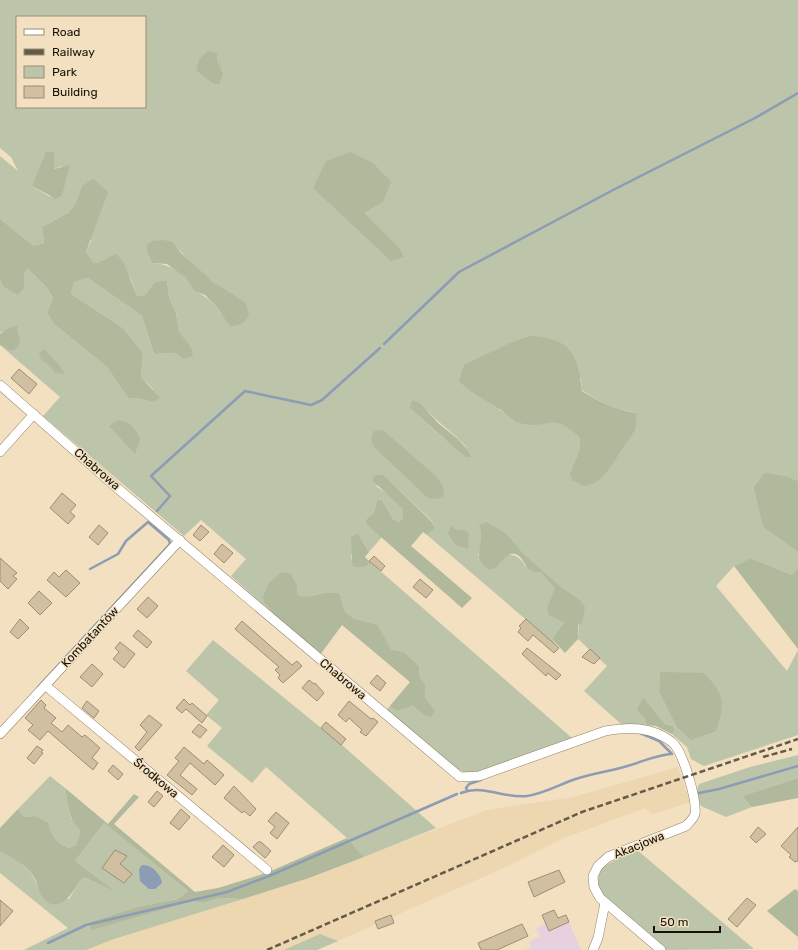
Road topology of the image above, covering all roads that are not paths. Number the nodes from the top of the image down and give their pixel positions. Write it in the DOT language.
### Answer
graph roads {
  1 [pos="0,385"];
  2 [pos="34,414"];
  3 [pos="0,452"];
  4 [pos="180,540"];
  5 [pos="46,686"];
  6 [pos="0,734"];
  7 [pos="695,814"];
  8 [pos="267,870"];
  9 [pos="605,903"];
  10 [pos="593,950"];
  11 [pos="661,950"];
  1 -- 2 [label="street, Chabrowa"];
  2 -- 3 [label="street"];
  2 -- 4 [label="street, Chabrowa"];
  4 -- 5 [label="street, Kombatantów"];
  4 -- 7 [label="street, Chabrowa"];
  5 -- 6 [label="street, Kombatantów"];
  5 -- 8 [label="street, Środkowa"];
  7 -- 9 [label="street, Akacjowa"];
  9 -- 10 [label="street"];
  9 -- 11 [label="street, Akacjowa"];
}
